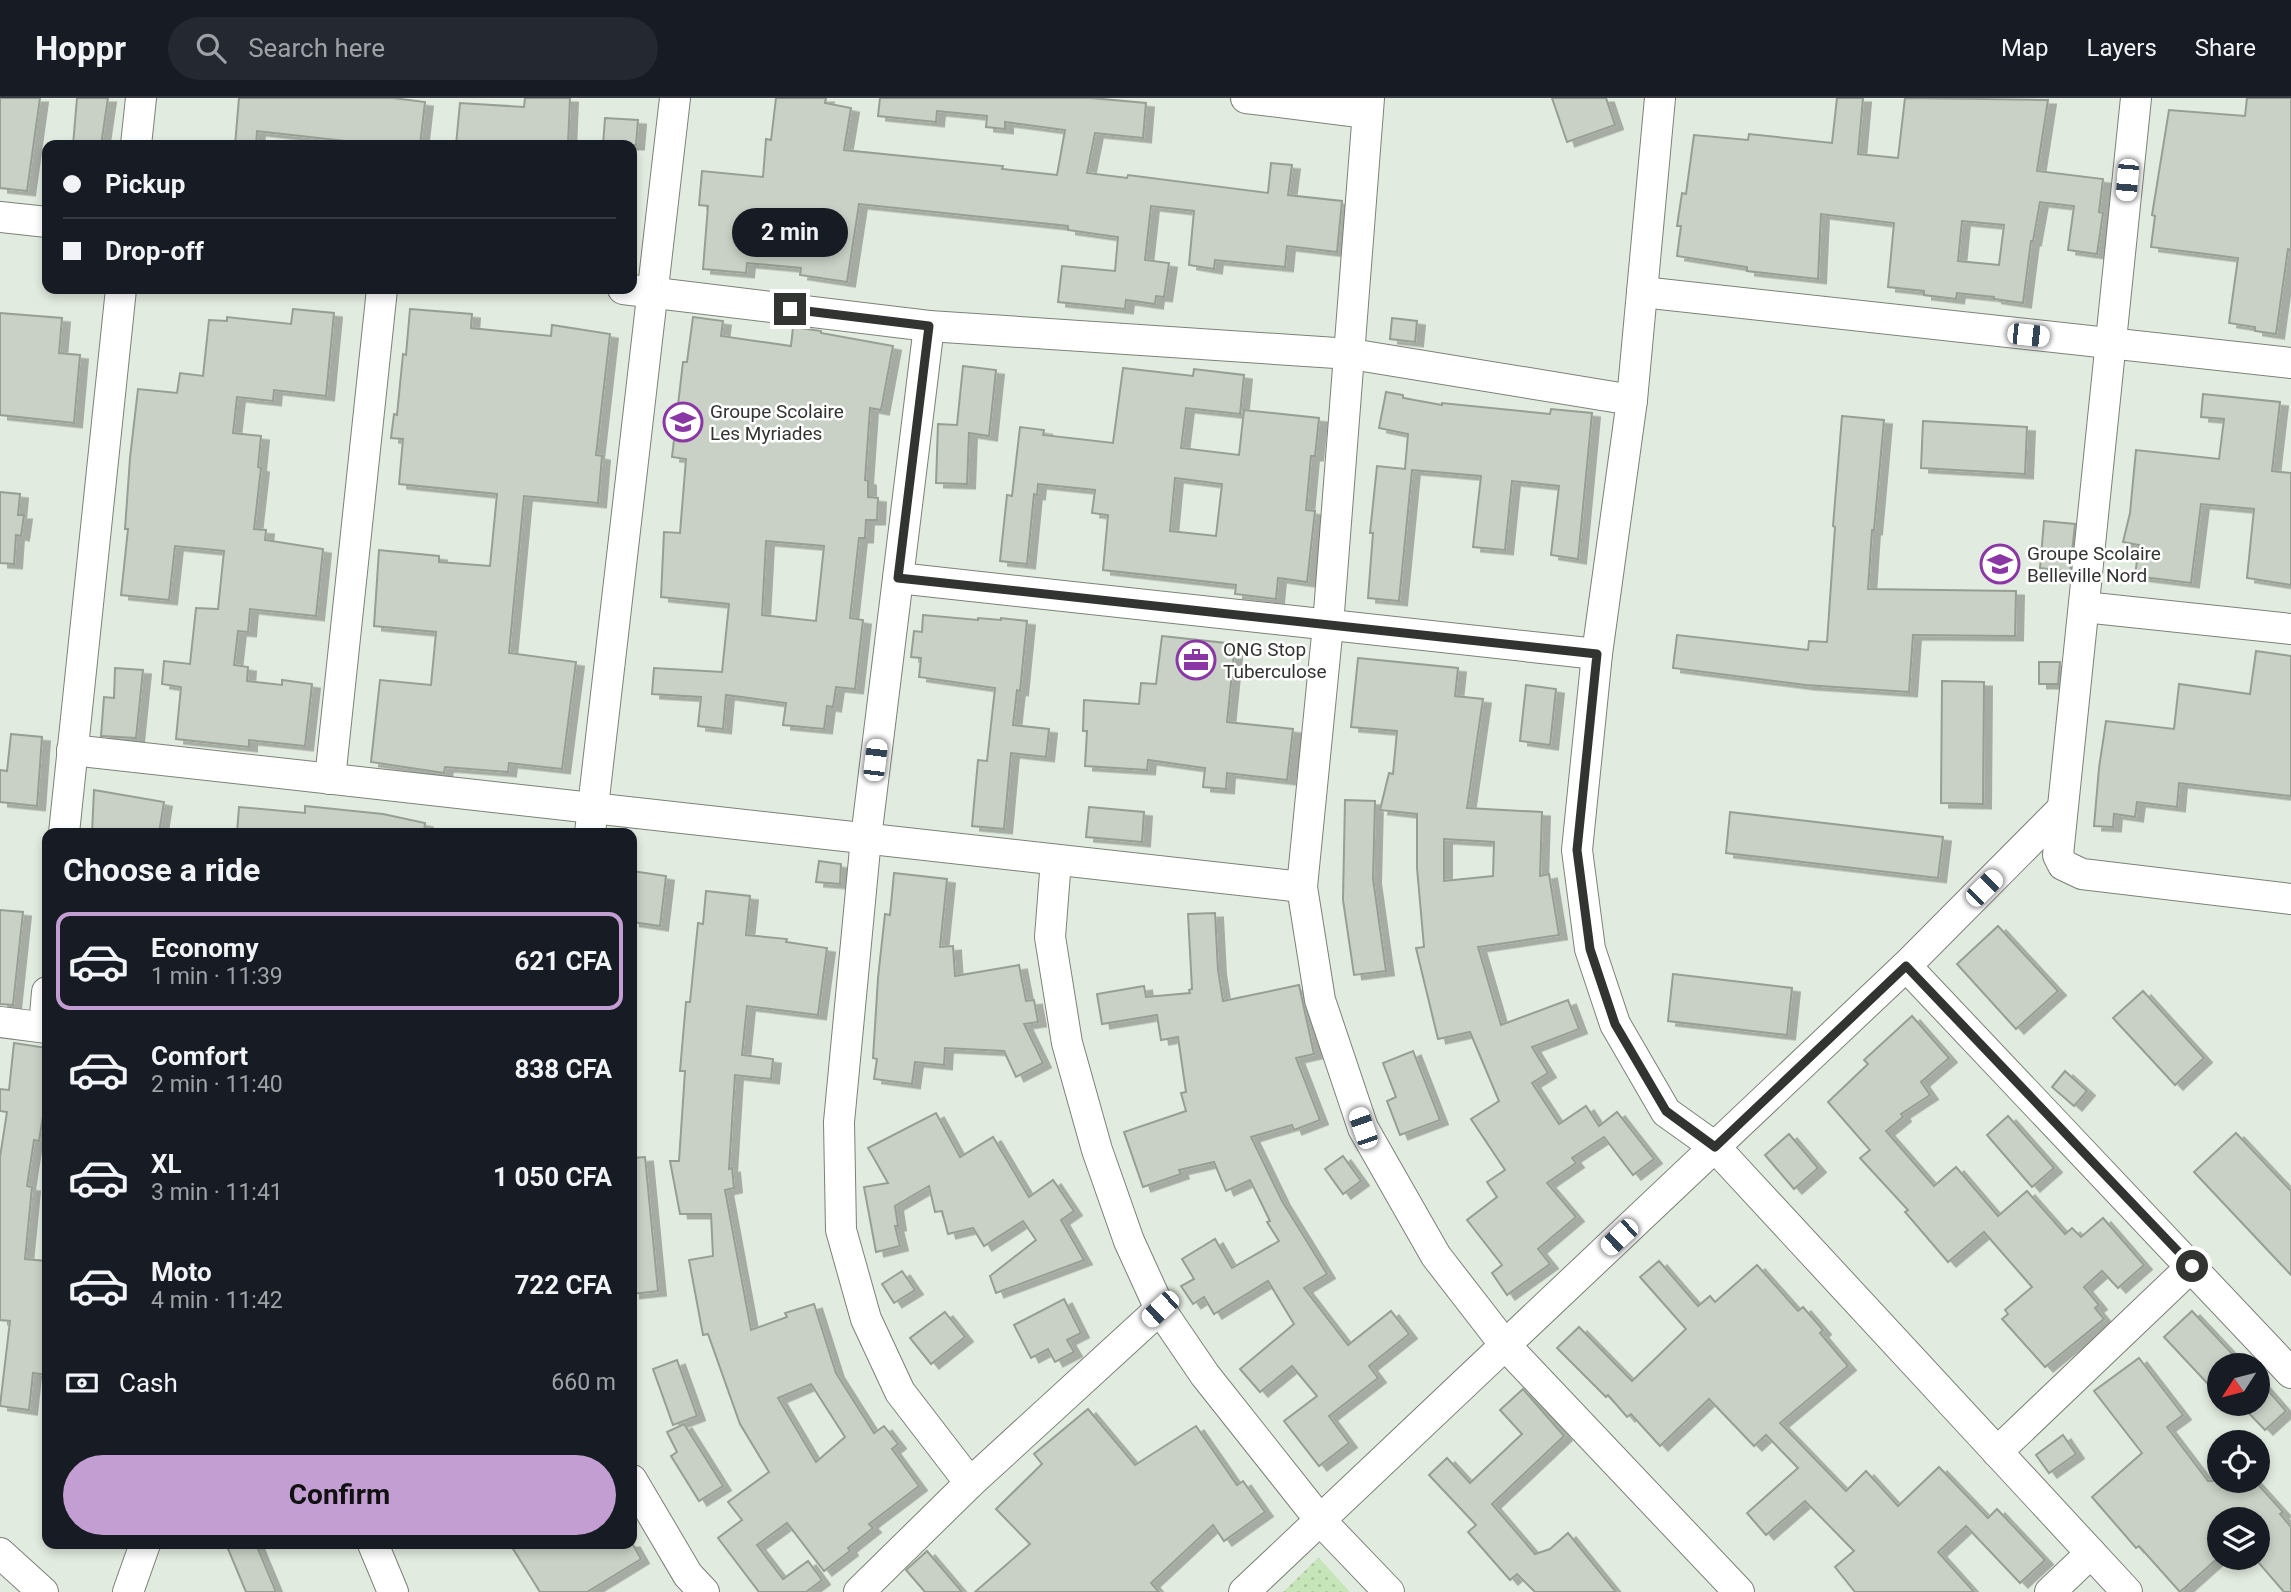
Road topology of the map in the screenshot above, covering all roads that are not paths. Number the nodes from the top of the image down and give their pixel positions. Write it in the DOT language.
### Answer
graph roads {
  1 [pos="141,98"];
  2 [pos="675,98"];
  3 [pos="1246,98"];
  4 [pos="1660,98"];
  5 [pos="2136,98"];
  6 [pos="1368,105"];
  7 [pos="137,140"];
  8 [pos="0,217"];
  9 [pos="42,221"];
  10 [pos="637,290"];
  11 [pos="1642,292"];
  12 [pos="120,294"];
  13 [pos="381,294"];
  14 [pos="637,294"];
  15 [pos="929,326"];
  16 [pos="2111,344"];
  17 [pos="1351,354"];
  18 [pos="2291,363"];
  19 [pos="1632,400"];
  20 [pos="898,578"];
  21 [pos="2084,607"];
  22 [pos="1328,625"];
  23 [pos="2291,629"];
  24 [pos="1597,654"];
  25 [pos="72,750"];
  26 [pos="330,779"];
  27 [pos="2061,810"];
  28 [pos="592,821"];
  29 [pos="64,828"];
  30 [pos="866,838"];
  31 [pos="1056,860"];
  32 [pos="1302,887"];
  33 [pos="2291,899"];
  34 [pos="1906,966"];
  35 [pos="0,1022"];
  36 [pos="42,1027"];
  37 [pos="1715,1147"];
  38 [pos="2192,1266"];
  39 [pos="1160,1309"];
  40 [pos="1505,1345"];
  41 [pos="2291,1373"];
  42 [pos="1997,1452"];
  43 [pos="970,1483"];
  44 [pos="637,1488"];
  45 [pos="1320,1520"];
  46 [pos="143,1549"];
  47 [pos="375,1549"];
  48 [pos="0,1553"];
  49 [pos="2091,1553"];
  50 [pos="30,1588"];
  51 [pos="128,1592"];
  52 [pos="393,1592"];
  53 [pos="704,1592"];
  54 [pos="859,1592"];
  55 [pos="1244,1592"];
  56 [pos="1389,1592"];
  57 [pos="1739,1592"];
  58 [pos="2050,1592"];
  59 [pos="2127,1592"];
  1 -- 7 [label="street"];
  2 -- 10 [label="street"];
  3 -- 6 [label="street"];
  4 -- 11 [label="street"];
  5 -- 16 [label="street"];
  6 -- 17 [label="street"];
  8 -- 9 [label="street"];
  10 -- 15 [label="street"];
  11 -- 16 [label="street"];
  11 -- 19 [label="street"];
  12 -- 25 [label="street"];
  13 -- 26 [label="street"];
  14 -- 28 [label="street"];
  15 -- 17 [label="street"];
  15 -- 20 [label="street"];
  16 -- 18 [label="street"];
  16 -- 21 [label="street"];
  17 -- 19 [label="street"];
  17 -- 22 [label="street"];
  19 -- 24 [label="street"];
  20 -- 22 [label="street"];
  20 -- 30 [label="street"];
  21 -- 23 [label="street"];
  21 -- 27 [label="street"];
  22 -- 24 [label="street"];
  22 -- 32 [label="street"];
  24 -- 37 [label="street"];
  25 -- 26 [label="street"];
  25 -- 29 [label="street"];
  26 -- 28 [label="street"];
  27 -- 33 [label="street"];
  27 -- 34 [label="street"];
  28 -- 30 [label="street"];
  30 -- 31 [label="street"];
  30 -- 43 [label="street"];
  31 -- 32 [label="street"];
  31 -- 39 [label="street"];
  32 -- 40 [label="street"];
  34 -- 37 [label="street"];
  34 -- 38 [label="street"];
  35 -- 36 [label="street"];
  37 -- 40 [label="street"];
  37 -- 42 [label="street"];
  38 -- 41 [label="street"];
  38 -- 42 [label="street"];
  39 -- 43 [label="street"];
  39 -- 45 [label="street"];
  40 -- 45 [label="street"];
  40 -- 57 [label="street"];
  42 -- 49 [label="street"];
  43 -- 54 [label="street"];
  44 -- 53 [label="street"];
  45 -- 55 [label="street"];
  45 -- 56 [label="street"];
  46 -- 51 [label="street"];
  47 -- 52 [label="street"];
  48 -- 50 [label="street"];
  49 -- 58 [label="street"];
  49 -- 59 [label="street"];
}
